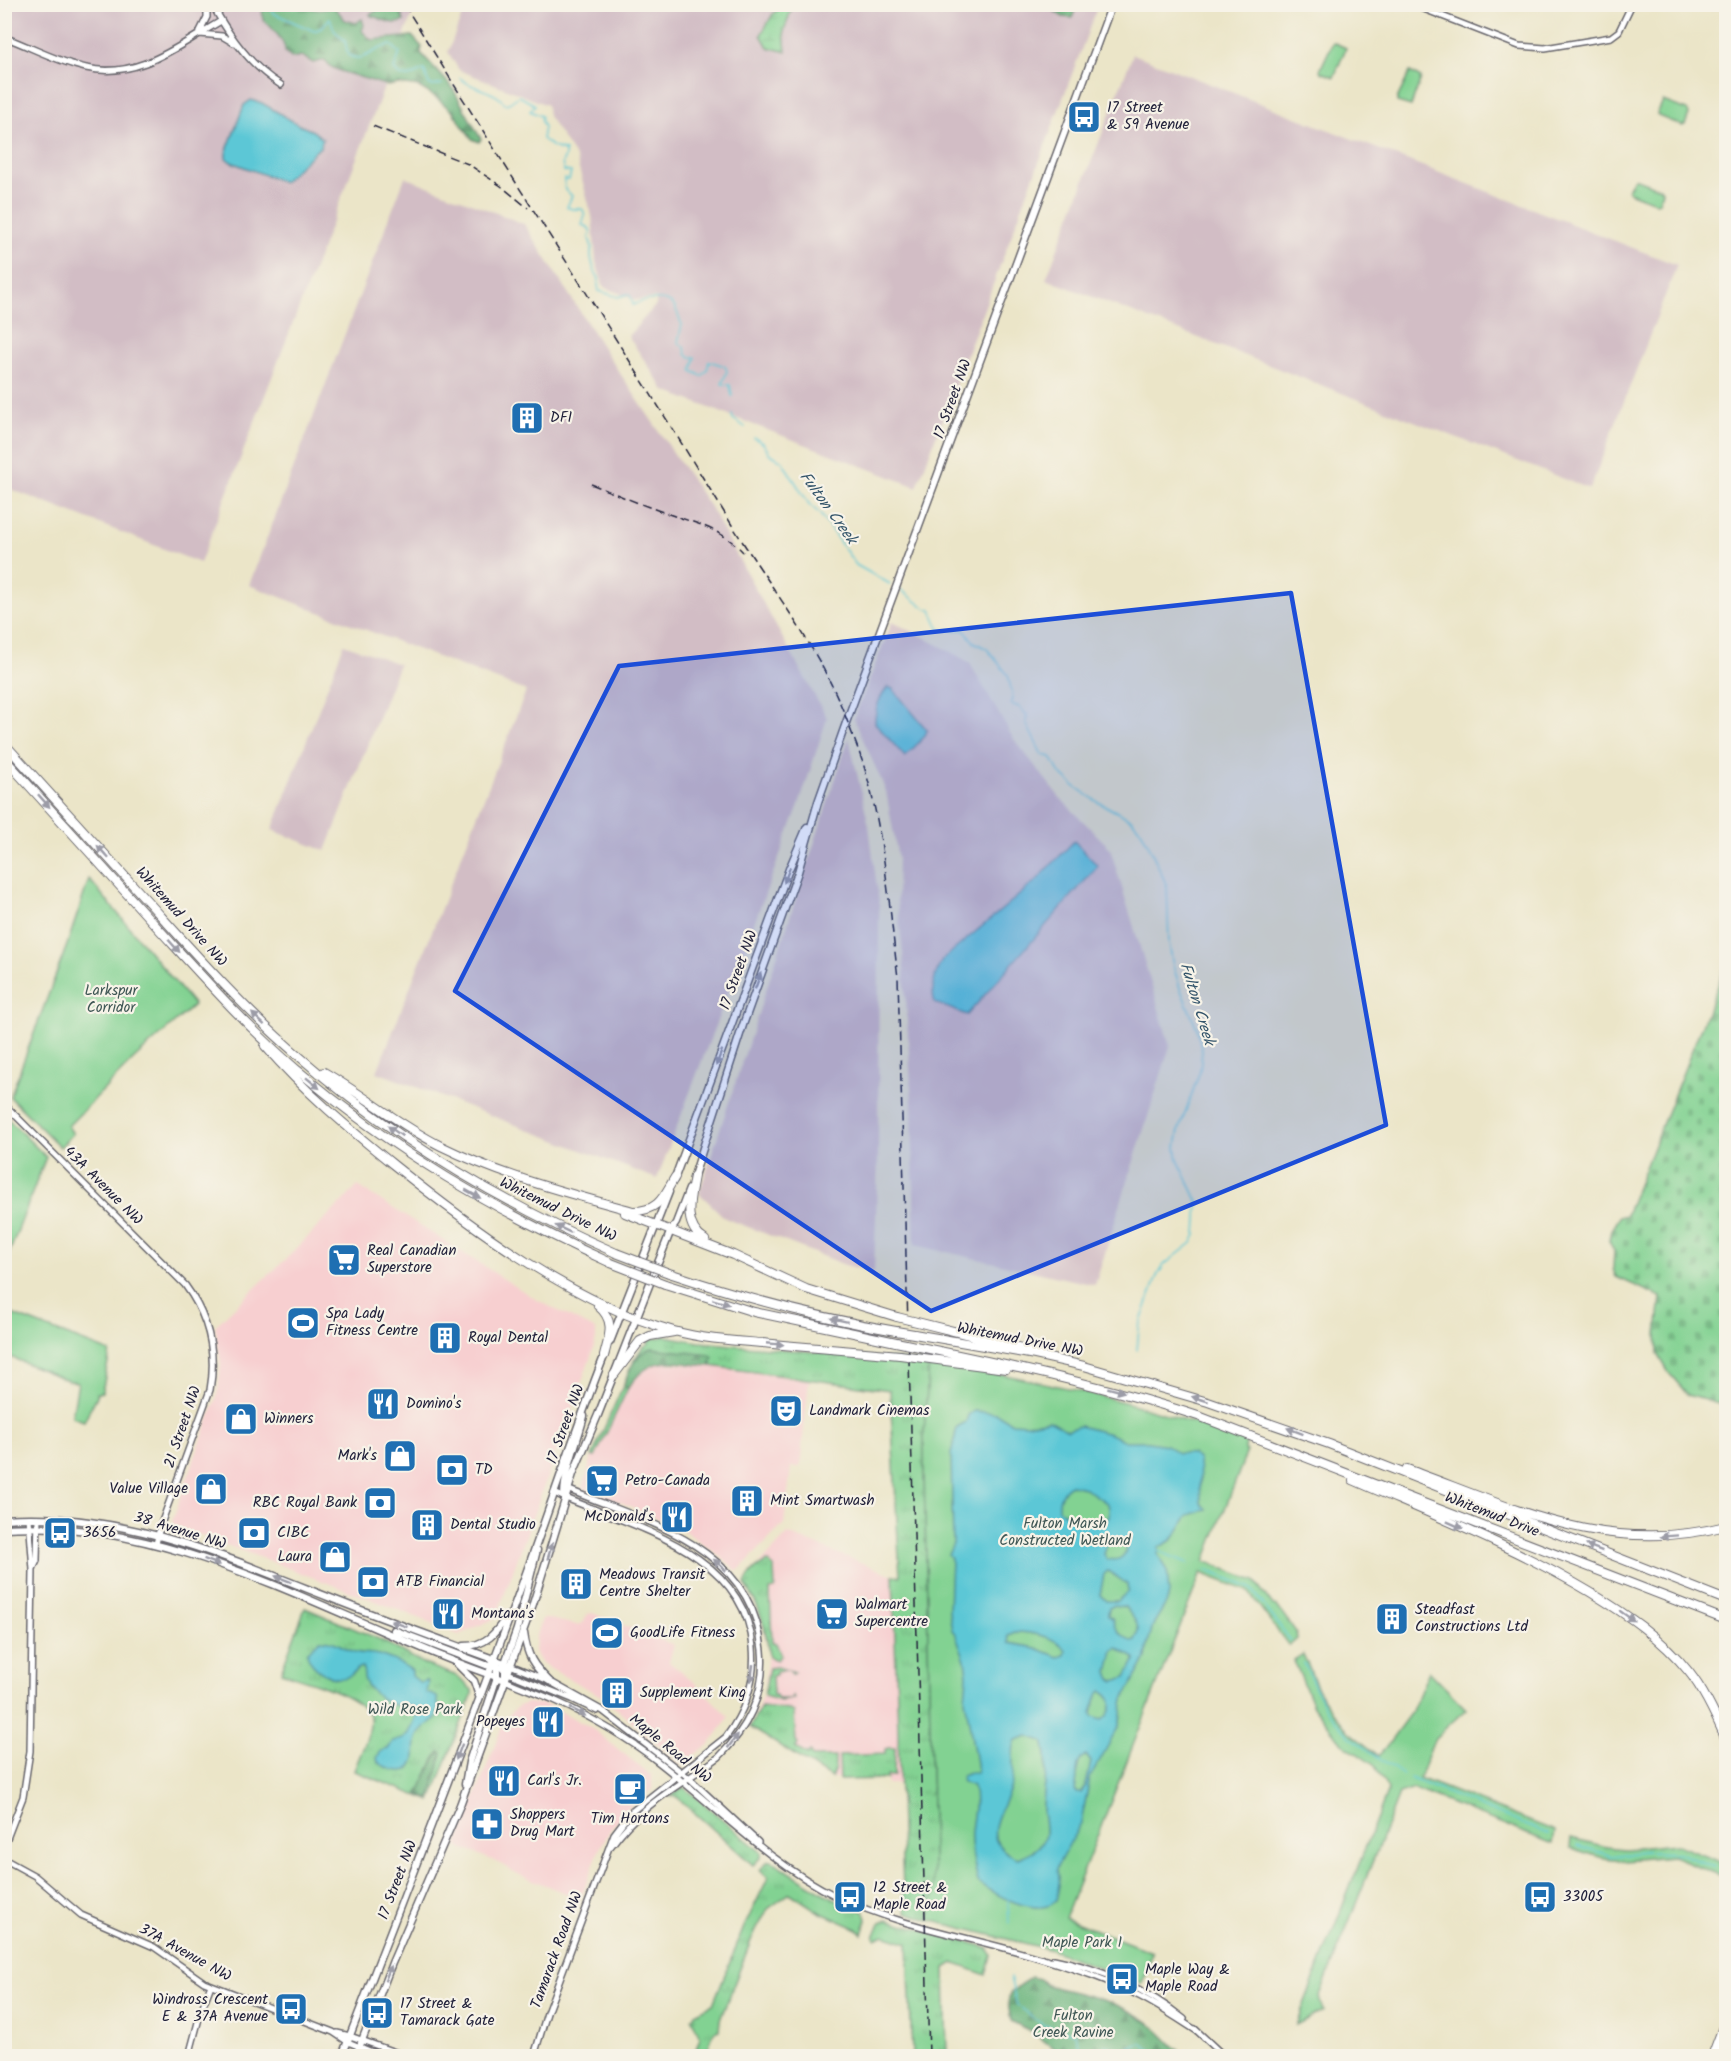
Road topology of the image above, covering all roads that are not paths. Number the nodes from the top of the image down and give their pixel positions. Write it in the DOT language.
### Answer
graph roads {
  1 [pos="207,4"];
  2 [pos="212,4"];
  3 [pos="1112,4"];
  4 [pos="1411,4"];
  5 [pos="1632,4"];
  6 [pos="221,21"];
  7 [pos="198,34"];
  8 [pos="4,37"];
  9 [pos="239,46"];
  10 [pos="281,85"];
  11 [pos="4,743"];
  12 [pos="4,758"];
  13 [pos="818,802"];
  14 [pos="239,1015"];
  15 [pos="302,1059"];
  16 [pos="4,1104"];
  17 [pos="694,1176"];
  18 [pos="675,1177"];
  19 [pos="555,1190"];
  20 [pos="657,1224"];
  21 [pos="670,1230"];
  22 [pos="733,1255"];
  23 [pos="184,1285"];
  24 [pos="588,1298"];
  25 [pos="621,1314"];
  26 [pos="636,1318"];
  27 [pos="676,1331"];
  28 [pos="604,1356"];
  29 [pos="1084,1366"];
  30 [pos="614,1375"];
  31 [pos="1078,1380"];
  32 [pos="1256,1418"];
  33 [pos="1248,1434"];
  34 [pos="1267,1442"];
  35 [pos="1329,1444"];
  36 [pos="563,1487"];
  37 [pos="554,1493"];
  38 [pos="566,1498"];
  39 [pos="29,1518"];
  40 [pos="38,1518"];
  41 [pos="4,1519"];
  42 [pos="543,1523"];
  43 [pos="1726,1526"];
  44 [pos="29,1527"];
  45 [pos="38,1527"];
  46 [pos="4,1528"];
  47 [pos="158,1534"];
  48 [pos="156,1544"];
  49 [pos="33,1570"];
  50 [pos="1726,1600"];
  51 [pos="513,1606"];
  52 [pos="1726,1620"];
  53 [pos="368,1623"];
  54 [pos="523,1631"];
  55 [pos="454,1644"];
  56 [pos="454,1660"];
  57 [pos="492,1663"];
  58 [pos="503,1671"];
  59 [pos="488,1674"];
  60 [pos="549,1681"];
  61 [pos="480,1697"];
  62 [pos="618,1722"];
  63 [pos="1726,1740"];
  64 [pos="680,1776"];
  65 [pos="686,1780"];
  66 [pos="4,1846"];
  67 [pos="606,1853"];
  68 [pos="4,1859"];
  69 [pos="211,1985"];
  70 [pos="1726,2019"];
  71 [pos="1726,2034"];
  72 [pos="362,2040"];
  73 [pos="352,2042"];
  74 [pos="189,2056"];
  75 [pos="342,2056"];
  76 [pos="356,2056"];
  77 [pos="382,2056"];
  78 [pos="406,2056"];
  79 [pos="534,2056"];
  80 [pos="1224,2056"];
  81 [pos="1712,2056"];
  82 [pos="1717,2056"];
  1 -- 7 [label="street"];
  2 -- 6 [label="street"];
  3 -- 13 [label="main road, 17 Street NW"];
  4 -- 5 [label="street"];
  6 -- 7 [label="street"];
  6 -- 9 [label="street"];
  7 -- 8 [label="street"];
  7 -- 9 [label="street"];
  9 -- 10 [label="street"];
  15 -- 11 [label="highway, Whitemud Drive NW, one-way"];
  12 -- 14 [label="highway, Whitemud Drive NW, one-way"];
  17 -- 13 [label="main road, 17 Street NW, one-way"];
  13 -- 18 [label="main road, 17 Street NW, one-way"];
  14 -- 24 [label="highway"];
  14 -- 31 [label="highway, Whitemud Drive NW, one-way, bridge"];
  15 -- 19 [label="highway"];
  29 -- 15 [label="highway, Whitemud Drive NW, one-way, bridge"];
  16 -- 23 [label="street, 43A Avenue NW"];
  17 -- 21 [label="main road, 17 Street NW"];
  17 -- 22 [label="highway"];
  18 -- 19 [label="highway"];
  18 -- 20 [label="main road, 17 Street NW"];
  19 -- 20 [label="highway"];
  20 -- 21 [label="highway"];
  20 -- 25 [label="main road, 17 Street NW"];
  21 -- 22 [label="highway"];
  21 -- 26 [label="main road, 17 Street NW"];
  22 -- 29 [label="highway, bridge"];
  23 -- 47 [label="street, 21 Street NW"];
  24 -- 25 [label="highway"];
  24 -- 28 [label="highway"];
  25 -- 26 [label="highway"];
  25 -- 28 [label="main road, 17 Street NW"];
  26 -- 27 [label="highway"];
  26 -- 30 [label="main road, 17 Street NW"];
  27 -- 30 [label="highway"];
  27 -- 31 [label="highway, one-way, bridge"];
  28 -- 36 [label="main road, 17 Street NW"];
  32 -- 29 [label="highway, Whitemud Drive NW, one-way"];
  30 -- 36 [label="main road, 17 Street NW"];
  31 -- 33 [label="highway, Whitemud Drive NW, one-way"];
  35 -- 32 [label="highway, Whitemud Drive, one-way"];
  33 -- 34 [label="highway, Whitemud Drive"];
  34 -- 52 [label="highway, Whitemud Drive"];
  34 -- 63 [label="highway, one-way"];
  43 -- 35 [label="highway, one-way"];
  50 -- 35 [label="highway, Whitemud Drive, one-way"];
  36 -- 37 [label="main road, 17 Street NW"];
  36 -- 38 [label="main road"];
  65 -- 36 [label="street, Tamarack Road NW, one-way"];
  37 -- 38 [label="street, Tamarack Road NW"];
  37 -- 42 [label="main road, 17 Street NW"];
  54 -- 38 [label="main road, one-way"];
  38 -- 64 [label="street, Tamarack Road NW, one-way"];
  39 -- 40 [label="main road, 38 Avenue NW"];
  39 -- 41 [label="main road, 38 Avenue NW"];
  39 -- 44 [label="street"];
  40 -- 45 [label="street"];
  40 -- 47 [label="main road, 38 Avenue NW"];
  42 -- 51 [label="main road, 17 Street NW"];
  42 -- 58 [label="main road"];
  44 -- 45 [label="main road, 38 Avenue NW"];
  44 -- 46 [label="main road, 38 Avenue NW"];
  44 -- 49 [label="street"];
  45 -- 48 [label="main road, 38 Avenue NW"];
  45 -- 49 [label="street"];
  47 -- 48 [label="street, 21 Street NW"];
  55 -- 47 [label="main road, 38 Avenue NW, one-way"];
  48 -- 53 [label="main road, 38 Avenue NW, one-way"];
  49 -- 66 [label="street"];
  51 -- 55 [label="main road"];
  51 -- 57 [label="main road, 17 Street NW"];
  53 -- 56 [label="main road, 38 Avenue NW"];
  53 -- 57 [label="main road"];
  54 -- 58 [label="main road"];
  54 -- 60 [label="main road"];
  55 -- 57 [label="main road, 38 Avenue NW"];
  56 -- 59 [label="main road, 38 Avenue NW"];
  56 -- 61 [label="main road"];
  57 -- 58 [label="main road"];
  57 -- 59 [label="main road, 17 Street NW"];
  58 -- 59 [label="main road, 38 Avenue NW"];
  58 -- 60 [label="street, Maple Road NW"];
  58 -- 62 [label="street"];
  58 -- 64 [label="street, Maple Road NW, one-way"];
  72 -- 58 [label="main road, 17 Street NW, one-way"];
  59 -- 61 [label="main road, 17 Street NW"];
  60 -- 62 [label="street, Maple Road NW"];
  61 -- 73 [label="main road, 17 Street NW, one-way"];
  62 -- 64 [label="street, Maple Road NW"];
  64 -- 65 [label="street, Maple Road NW"];
  64 -- 67 [label="street, Tamarack Road NW"];
  65 -- 67 [label="street, Tamarack Road NW"];
  65 -- 80 [label="street, Maple Road NW"];
  67 -- 79 [label="street, Tamarack Road NW"];
  68 -- 69 [label="street, 37A Avenue NW"];
  69 -- 73 [label="street, 37A Avenue NW"];
  69 -- 74 [label="street"];
  70 -- 81 [label="highway"];
  71 -- 82 [label="highway"];
  72 -- 73 [label="main road, 17 Street NW"];
  72 -- 73 [label="street"];
  72 -- 78 [label="street"];
  73 -- 75 [label="main road, 17 Street NW"];
  73 -- 76 [label="main road, 17 Street NW"];
  73 -- 77 [label="street"];
}
